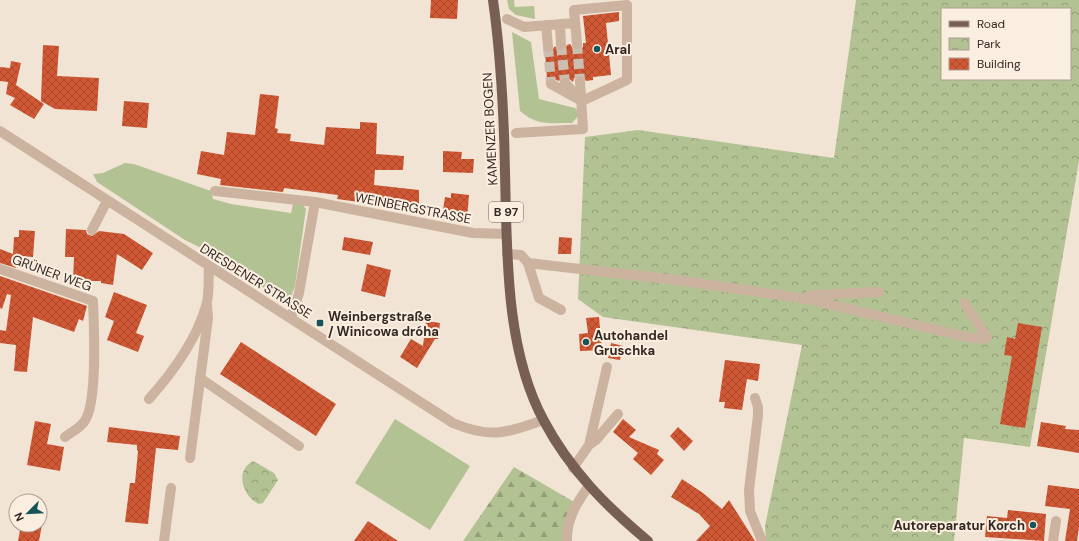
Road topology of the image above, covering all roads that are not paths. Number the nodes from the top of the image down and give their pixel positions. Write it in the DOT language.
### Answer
graph roads {
  1 [pos="493,0"];
  2 [pos="507,19"];
  3 [pos="575,23"];
  4 [pos="560,24"];
  5 [pos="546,25"];
  6 [pos="577,44"];
  7 [pos="562,45"];
  8 [pos="548,46"];
  9 [pos="580,81"];
  10 [pos="565,83"];
  11 [pos="551,84"];
  12 [pos="582,101"];
  13 [pos="0,131"];
  14 [pos="516,133"];
  15 [pos="215,191"];
  16 [pos="107,201"];
  17 [pos="314,202"];
  18 [pos="92,230"];
  19 [pos="506,234"];
  20 [pos="507,254"];
  21 [pos="528,263"];
  22 [pos="209,266"];
  23 [pos="0,269"];
  24 [pos="879,292"];
  25 [pos="807,299"];
  26 [pos="964,303"];
  27 [pos="207,305"];
  28 [pos="561,310"];
  29 [pos="291,318"];
  30 [pos="607,367"];
  31 [pos="200,378"];
  32 [pos="754,398"];
  33 [pos="149,399"];
  34 [pos="618,414"];
  35 [pos="543,420"];
  36 [pos="64,438"];
  37 [pos="588,445"];
  38 [pos="299,446"];
  39 [pos="190,458"];
  40 [pos="574,468"];
  41 [pos="589,486"];
  42 [pos="172,488"];
  43 [pos="1056,521"];
  44 [pos="164,541"];
  45 [pos="567,541"];
  46 [pos="648,541"];
  47 [pos="762,541"];
  48 [pos="1054,541"];
  1 -- 19 [label="main road, KAMENZER BOGEN / B 97"];
  2 -- 5 [label="street"];
  3 -- 4 [label="street"];
  3 -- 6 [label="street"];
  3 -- 12 [label="street"];
  4 -- 5 [label="street"];
  4 -- 7 [label="street"];
  5 -- 8 [label="street"];
  9 -- 12 [label="street"];
  10 -- 12 [label="street"];
  11 -- 12 [label="street"];
  12 -- 14 [label="street"];
  13 -- 16 [label="street, DRESDENER STRASSE"];
  15 -- 17 [label="street, WEINBERGSTRASSE"];
  16 -- 18 [label="street"];
  16 -- 22 [label="street, DRESDENER STRASSE"];
  17 -- 19 [label="street, WEINBERGSTRASSE"];
  17 -- 29 [label="street"];
  19 -- 20 [label="main road, KAMENZER BOGEN / B 97"];
  20 -- 21 [label="street"];
  20 -- 35 [label="main road, KAMENZER BOGEN / B 97"];
  21 -- 25 [label="street"];
  21 -- 28 [label="street"];
  22 -- 27 [label="street"];
  22 -- 29 [label="street, DRESDENER STRASSE"];
  23 -- 36 [label="street, GRÜNER WEG"];
  24 -- 25 [label="street"];
  25 -- 26 [label="street"];
  27 -- 31 [label="street"];
  27 -- 33 [label="street"];
  29 -- 35 [label="street, DRESDENER STRASSE"];
  30 -- 37 [label="street"];
  31 -- 38 [label="street"];
  31 -- 39 [label="street"];
  32 -- 47 [label="street"];
  34 -- 37 [label="street"];
  35 -- 40 [label="main road, B 97"];
  37 -- 40 [label="street"];
  40 -- 41 [label="main road, B 97"];
  41 -- 45 [label="street"];
  41 -- 46 [label="main road, B 97"];
  42 -- 44 [label="street"];
  43 -- 48 [label="street"];
}
